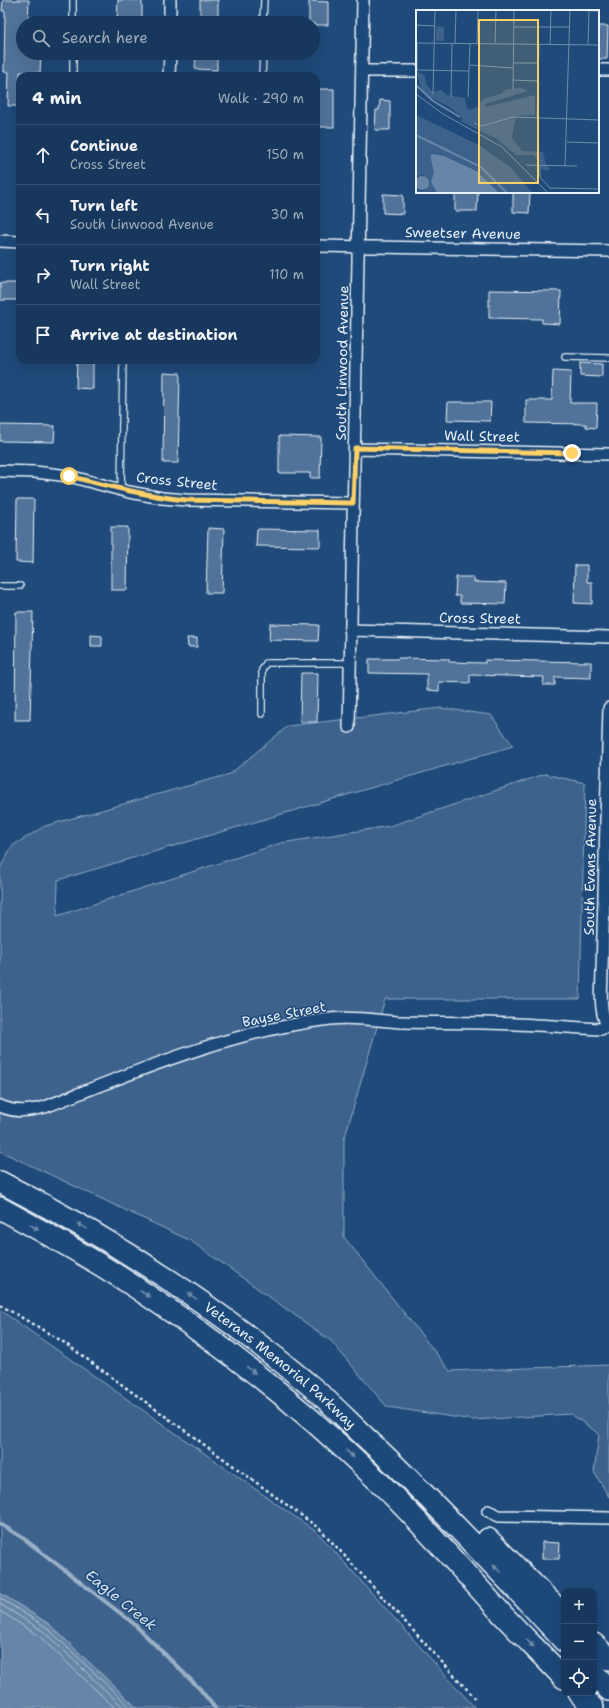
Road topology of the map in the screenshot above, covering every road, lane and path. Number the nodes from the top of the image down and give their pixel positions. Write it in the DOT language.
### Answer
graph roads {
  1 [pos="73,0"];
  2 [pos="170,0"];
  3 [pos="264,0"];
  4 [pos="363,0"];
  5 [pos="73,16"];
  6 [pos="170,16"];
  7 [pos="263,16"];
  8 [pos="73,60"];
  9 [pos="170,60"];
  10 [pos="262,60"];
  11 [pos="362,71"];
  12 [pos="416,71"];
  13 [pos="73,72"];
  14 [pos="169,72"];
  15 [pos="262,72"];
  16 [pos="0,241"];
  17 [pos="16,242"];
  18 [pos="320,246"];
  19 [pos="359,247"];
  20 [pos="609,251"];
  21 [pos="565,357"];
  22 [pos="609,358"];
  23 [pos="123,364"];
  24 [pos="355,448"];
  25 [pos="609,454"];
  26 [pos="0,471"];
  27 [pos="121,490"];
  28 [pos="353,503"];
  29 [pos="0,586"];
  30 [pos="20,586"];
  31 [pos="350,630"];
  32 [pos="609,637"];
  33 [pos="350,663"];
  34 [pos="609,708"];
  35 [pos="262,714"];
  36 [pos="349,727"];
  37 [pos="606,909"];
  38 [pos="608,1027"];
  39 [pos="0,1106"];
  40 [pos="0,1182"];
  41 [pos="0,1208"];
  42 [pos="0,1305"];
  43 [pos="308,1384"];
  44 [pos="488,1511"];
  45 [pos="609,1518"];
  46 [pos="561,1612"];
  47 [pos="561,1638"];
  48 [pos="597,1647"];
  49 [pos="609,1660"];
  50 [pos="561,1675"];
  51 [pos="597,1676"];
  52 [pos="609,1690"];
  53 [pos="582,1696"];
  54 [pos="475,1698"];
  55 [pos="593,1708"];
  1 -- 5 [label="lane"];
  2 -- 6 [label="street"];
  3 -- 7 [label="lane"];
  4 -- 11 [label="street, South Linwood Avenue"];
  8 -- 13 [label="lane"];
  9 -- 14 [label="street"];
  10 -- 15 [label="lane"];
  11 -- 12 [label="street"];
  11 -- 19 [label="street, South Linwood Avenue"];
  16 -- 17 [label="street"];
  18 -- 19 [label="street, Sweetser Avenue"];
  19 -- 20 [label="street, Sweetser Avenue"];
  19 -- 24 [label="street, South Linwood Avenue"];
  21 -- 22 [label="lane"];
  23 -- 27 [label="lane"];
  24 -- 25 [label="street, Wall Street"];
  24 -- 28 [label="street, South Linwood Avenue"];
  26 -- 27 [label="street, Cross Street"];
  27 -- 28 [label="street, Cross Street"];
  28 -- 31 [label="street, South Linwood Avenue"];
  29 -- 30 [label="lane"];
  31 -- 32 [label="street, Cross Street"];
  31 -- 33 [label="street, South Linwood Avenue"];
  33 -- 35 [label="lane"];
  33 -- 36 [label="street, South Linwood Avenue"];
  34 -- 37 [label="street, South Evans Avenue"];
  37 -- 38 [label="street, South Evans Avenue"];
  38 -- 39 [label="street, Bayse Street"];
  43 -- 40 [label="highway, Veterans Memorial Parkway, one-way"];
  41 -- 50 [label="highway, Veterans Memorial Parkway, one-way"];
  42 -- 54 [label="path"];
  43 -- 46 [label="highway"];
  47 -- 43 [label="highway, Veterans Memorial Parkway, one-way"];
  44 -- 45 [label="street"];
  48 -- 49 [label="highway"];
  51 -- 52 [label="highway"];
  53 -- 55 [label="highway"];
}
